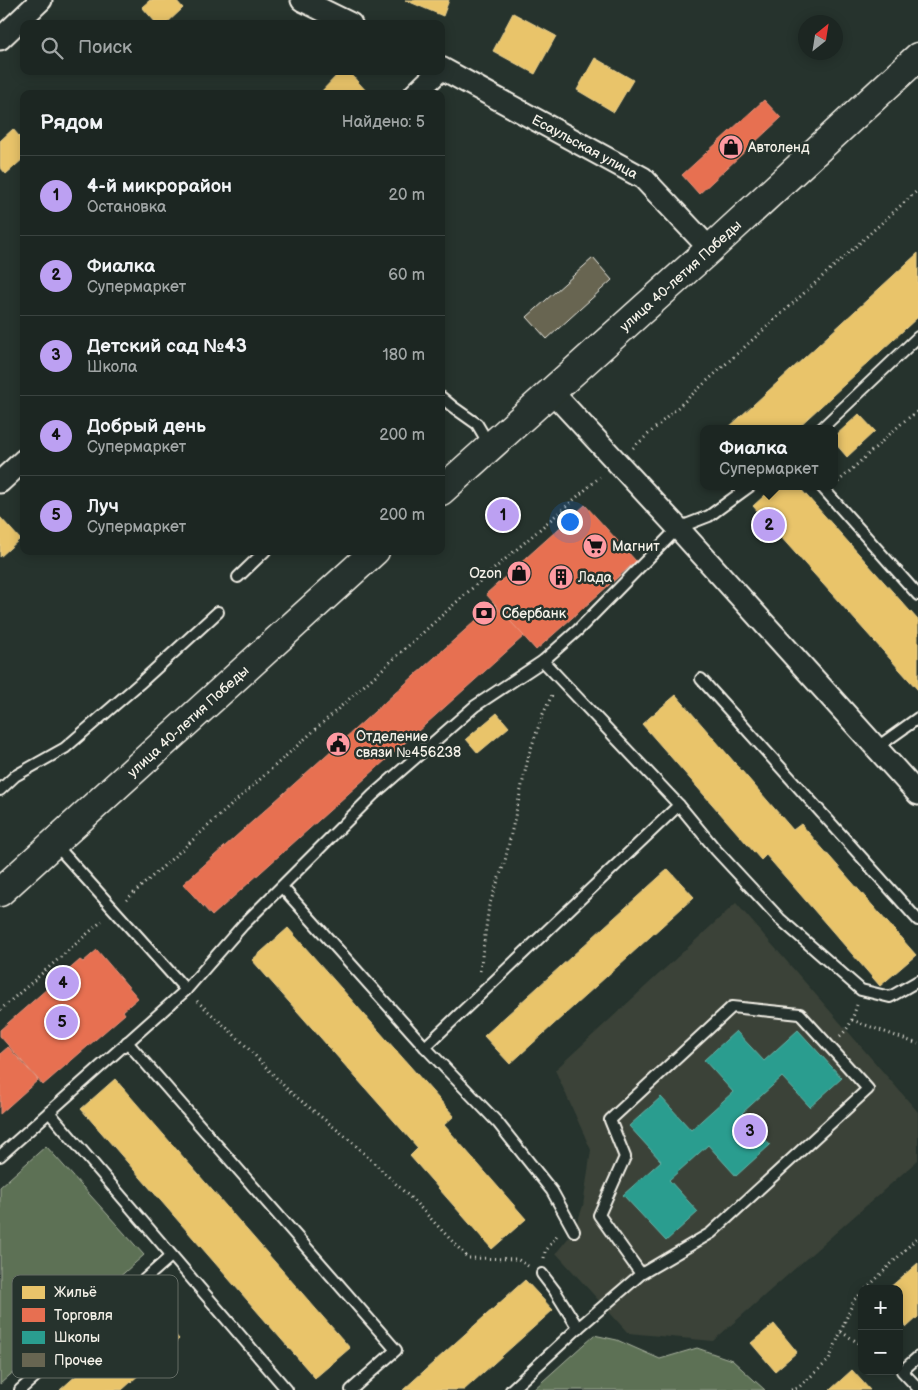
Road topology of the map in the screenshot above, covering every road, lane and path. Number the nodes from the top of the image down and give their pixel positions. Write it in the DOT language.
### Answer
graph roads {
  1 [pos="41,0"];
  2 [pos="302,0"];
  3 [pos="20,20"];
  4 [pos="20,20"];
  5 [pos="343,20"];
  6 [pos="0,40"];
  7 [pos="918,57"];
  8 [pos="445,71"];
  9 [pos="435,75"];
  10 [pos="419,90"];
  11 [pos="918,190"];
  12 [pos="710,249"];
  13 [pos="918,337"];
  14 [pos="552,392"];
  15 [pos="445,400"];
  16 [pos="918,411"];
  17 [pos="825,425"];
  18 [pos="490,446"];
  19 [pos="617,462"];
  20 [pos="20,464"];
  21 [pos="0,482"];
  22 [pos="838,482"];
  23 [pos="445,487"];
  24 [pos="745,490"];
  25 [pos="825,490"];
  26 [pos="678,528"];
  27 [pos="261,555"];
  28 [pos="371,555"];
  29 [pos="238,577"];
  30 [pos="918,595"];
  31 [pos="218,612"];
  32 [pos="543,661"];
  33 [pos="560,679"];
  34 [pos="700,679"];
  35 [pos="918,718"];
  36 [pos="876,748"];
  37 [pos="0,790"];
  38 [pos="918,794"];
  39 [pos="679,805"];
  40 [pos="54,843"];
  41 [pos="282,887"];
  42 [pos="0,892"];
  43 [pos="115,910"];
  44 [pos="918,920"];
  45 [pos="918,981"];
  46 [pos="186,990"];
  47 [pos="861,990"];
  48 [pos="469,1005"];
  49 [pos="0,1010"];
  50 [pos="852,1020"];
  51 [pos="127,1042"];
  52 [pos="918,1044"];
  53 [pos="829,1046"];
  54 [pos="425,1047"];
  55 [pos="49,1112"];
  56 [pos="0,1156"];
  57 [pos="568,1220"];
  58 [pos="574,1231"];
  59 [pos="918,1237"];
  60 [pos="171,1256"];
  61 [pos="542,1274"];
  62 [pos="641,1274"];
  63 [pos="150,1275"];
  64 [pos="870,1285"];
  65 [pos="858,1296"];
  66 [pos="578,1328"];
  67 [pos="841,1332"];
  68 [pos="858,1343"];
  69 [pos="918,1357"];
  70 [pos="34,1378"];
  71 [pos="918,1388"];
  72 [pos="798,1389"];
  73 [pos="20,1390"];
  74 [pos="287,1390"];
  75 [pos="351,1390"];
  76 [pos="511,1390"];
  77 [pos="791,1390"];
  1 -- 4 [label="street"];
  2 -- 5 [label="street"];
  3 -- 6 [label="street"];
  7 -- 12 [label="main road, улица 40-летия Победы"];
  8 -- 12 [label="street, Есаульская улица"];
  9 -- 10 [label="street"];
  11 -- 19 [label="path"];
  12 -- 14 [label="main road, улица 40-летия Победы"];
  13 -- 17 [label="lane"];
  14 -- 18 [label="main road, улица 40-летия Победы"];
  14 -- 19 [label="street"];
  15 -- 18 [label="lane"];
  16 -- 22 [label="path"];
  18 -- 23 [label="main road, улица 40-летия Победы"];
  19 -- 26 [label="street"];
  19 -- 43 [label="path"];
  20 -- 21 [label="street"];
  24 -- 26 [label="lane"];
  25 -- 30 [label="lane"];
  26 -- 32 [label="lane"];
  26 -- 36 [label="street"];
  27 -- 29 [label="lane"];
  28 -- 40 [label="main road, улица 40-летия Победы"];
  31 -- 37 [label="lane"];
  32 -- 33 [label="lane"];
  32 -- 41 [label="lane"];
  33 -- 39 [label="lane"];
  33 -- 48 [label="path"];
  34 -- 44 [label="lane"];
  35 -- 36 [label="lane"];
  36 -- 38 [label="street"];
  39 -- 47 [label="lane"];
  39 -- 48 [label="lane"];
  40 -- 42 [label="main road, улица 40-летия Победы"];
  40 -- 43 [label="lane"];
  41 -- 46 [label="lane"];
  41 -- 54 [label="lane"];
  43 -- 46 [label="lane"];
  43 -- 49 [label="path"];
  45 -- 47 [label="lane"];
  46 -- 51 [label="lane"];
  46 -- 61 [label="path"];
  47 -- 50 [label="path"];
  48 -- 54 [label="lane"];
  50 -- 52 [label="path"];
  50 -- 53 [label="path"];
  51 -- 55 [label="lane"];
  51 -- 75 [label="lane"];
  53 -- 62 [label="lane"];
  53 -- 62 [label="lane"];
  54 -- 57 [label="lane"];
  55 -- 56 [label="lane"];
  55 -- 60 [label="lane"];
  57 -- 58 [label="lane"];
  57 -- 61 [label="path"];
  59 -- 64 [label="path"];
  60 -- 63 [label="lane"];
  60 -- 74 [label="lane"];
  61 -- 66 [label="lane"];
  62 -- 66 [label="lane"];
  65 -- 67 [label="path"];
  66 -- 76 [label="lane"];
  67 -- 68 [label="path"];
  67 -- 72 [label="path"];
  69 -- 71 [label="lane"];
  70 -- 73 [label="lane"];
  72 -- 77 [label="path"];
}
